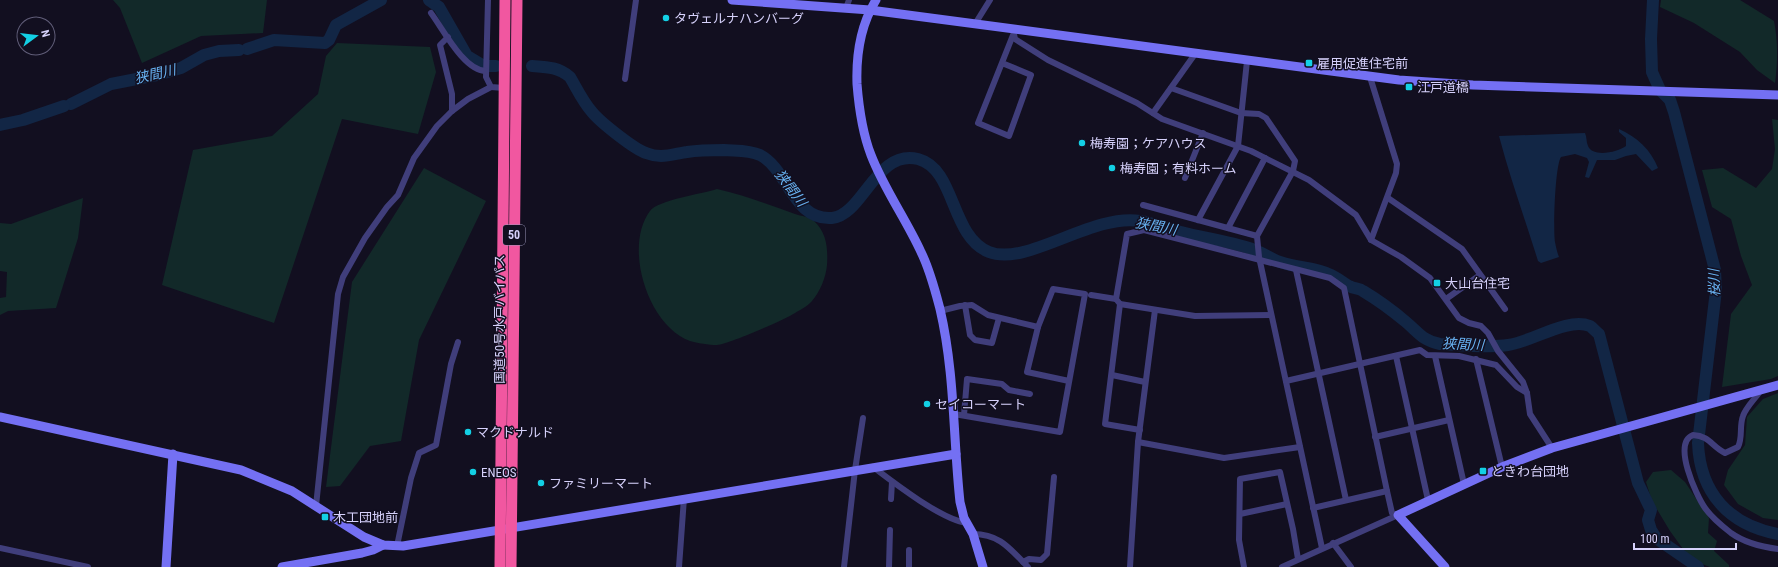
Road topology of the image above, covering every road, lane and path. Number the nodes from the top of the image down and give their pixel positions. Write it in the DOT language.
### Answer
graph roads {
  1 [pos="488,0"];
  2 [pos="505,0"];
  3 [pos="517,0"];
  4 [pos="636,0"];
  5 [pos="732,0"];
  6 [pos="876,0"];
  7 [pos="990,0"];
  8 [pos="848,4"];
  9 [pos="870,10"];
  10 [pos="430,13"];
  11 [pos="975,24"];
  12 [pos="1013,32"];
  13 [pos="448,37"];
  14 [pos="1195,54"];
  15 [pos="1247,61"];
  16 [pos="1002,63"];
  17 [pos="486,71"];
  18 [pos="1370,77"];
  19 [pos="626,79"];
  20 [pos="491,87"];
  21 [pos="504,88"];
  22 [pos="1171,88"];
  23 [pos="1778,95"];
  24 [pos="452,111"];
  25 [pos="1153,113"];
  26 [pos="1241,113"];
  27 [pos="1203,134"];
  28 [pos="1238,146"];
  29 [pos="1265,158"];
  30 [pos="1293,171"];
  31 [pos="1185,178"];
  32 [pos="1388,198"];
  33 [pos="1143,205"];
  34 [pos="1198,220"];
  35 [pos="1228,228"];
  36 [pos="1258,240"];
  37 [pos="1371,240"];
  38 [pos="1259,259"];
  39 [pos="1296,270"];
  40 [pos="1480,275"];
  41 [pos="1090,295"];
  42 [pos="1446,299"];
  43 [pos="1118,302"];
  44 [pos="965,305"];
  45 [pos="1505,309"];
  46 [pos="1155,310"];
  47 [pos="940,311"];
  48 [pos="1271,315"];
  49 [pos="999,318"];
  50 [pos="1038,327"];
  51 [pos="458,342"];
  52 [pos="1396,356"];
  53 [pos="1435,356"];
  54 [pos="1476,359"];
  55 [pos="1359,364"];
  56 [pos="1319,373"];
  57 [pos="1112,375"];
  58 [pos="1069,381"];
  59 [pos="1286,381"];
  60 [pos="1145,382"];
  61 [pos="1778,385"];
  62 [pos="1761,390"];
  63 [pos="1527,393"];
  64 [pos="1030,394"];
  65 [pos="954,414"];
  66 [pos="964,416"];
  67 [pos="0,417"];
  68 [pos="863,418"];
  69 [pos="1449,420"];
  70 [pos="1412,428"];
  71 [pos="1140,430"];
  72 [pos="1375,437"];
  73 [pos="1138,442"];
  74 [pos="1300,447"];
  75 [pos="1552,448"];
  76 [pos="172,454"];
  77 [pos="956,454"];
  78 [pos="873,467"];
  79 [pos="1502,467"];
  80 [pos="855,470"];
  81 [pos="1054,478"];
  82 [pos="892,482"];
  83 [pos="1464,484"];
  84 [pos="1387,491"];
  85 [pos="684,498"];
  86 [pos="891,499"];
  87 [pos="1346,500"];
  88 [pos="1428,500"];
  89 [pos="1287,504"];
  90 [pos="316,506"];
  91 [pos="1313,508"];
  92 [pos="1240,514"];
  93 [pos="1398,515"];
  94 [pos="967,523"];
  95 [pos="506,530"];
  96 [pos="890,530"];
  97 [pos="973,534"];
  98 [pos="1333,543"];
  99 [pos="383,545"];
  100 [pos="396,546"];
  101 [pos="0,548"];
  102 [pos="1322,548"];
  103 [pos="1778,549"];
  104 [pos="909,550"];
  105 [pos="1298,559"];
  106 [pos="1023,562"];
  107 [pos="88,567"];
  108 [pos="166,567"];
  109 [pos="282,567"];
  110 [pos="500,567"];
  111 [pos="512,567"];
  112 [pos="679,567"];
  113 [pos="844,567"];
  114 [pos="889,567"];
  115 [pos="909,567"];
  116 [pos="983,567"];
  117 [pos="1028,567"];
  118 [pos="1130,567"];
  119 [pos="1244,567"];
  120 [pos="1282,567"];
  121 [pos="1351,567"];
  122 [pos="1445,567"];
  1 -- 17 [label="street"];
  2 -- 21 [label="highway, 国道50号水戸バイパス / 50"];
  3 -- 95 [label="highway, 国道50号水戸バイパス / 50"];
  4 -- 19 [label="street"];
  5 -- 8 [label="street"];
  6 -- 9 [label="street"];
  7 -- 11 [label="street"];
  8 -- 9 [label="street"];
  9 -- 11 [label="street"];
  9 -- 47 [label="street"];
  10 -- 13 [label="street"];
  11 -- 12 [label="street"];
  12 -- 14 [label="street"];
  12 -- 16 [label="street"];
  12 -- 25 [label="street"];
  13 -- 17 [label="street"];
  13 -- 24 [label="street"];
  14 -- 15 [label="street"];
  14 -- 22 [label="street"];
  15 -- 18 [label="street"];
  15 -- 26 [label="street"];
  16 -- 16 [label="street"];
  17 -- 20 [label="street"];
  18 -- 23 [label="street"];
  18 -- 32 [label="street"];
  20 -- 21 [label="street"];
  20 -- 24 [label="street"];
  21 -- 95 [label="highway, 国道50号水戸バイパス / 50"];
  22 -- 25 [label="street"];
  22 -- 26 [label="street"];
  24 -- 90 [label="street"];
  25 -- 27 [label="street"];
  26 -- 28 [label="street"];
  26 -- 30 [label="street"];
  27 -- 28 [label="street"];
  27 -- 31 [label="street"];
  28 -- 29 [label="street"];
  28 -- 34 [label="street"];
  29 -- 30 [label="street"];
  29 -- 35 [label="street"];
  30 -- 36 [label="street"];
  30 -- 37 [label="street"];
  32 -- 37 [label="street"];
  32 -- 40 [label="street"];
  33 -- 34 [label="street"];
  34 -- 35 [label="street"];
  35 -- 36 [label="street"];
  36 -- 38 [label="street"];
  37 -- 42 [label="street"];
  38 -- 39 [label="street"];
  38 -- 43 [label="street"];
  38 -- 48 [label="street"];
  39 -- 55 [label="street"];
  39 -- 56 [label="street"];
  40 -- 42 [label="street"];
  40 -- 45 [label="street"];
  41 -- 43 [label="street"];
  42 -- 63 [label="street"];
  43 -- 46 [label="street"];
  43 -- 57 [label="street"];
  44 -- 47 [label="street"];
  44 -- 49 [label="street"];
  44 -- 49 [label="street"];
  46 -- 48 [label="street"];
  46 -- 60 [label="street"];
  47 -- 65 [label="street"];
  48 -- 59 [label="street"];
  49 -- 50 [label="street"];
  50 -- 58 [label="street"];
  50 -- 58 [label="street"];
  51 -- 100 [label="street"];
  52 -- 53 [label="street"];
  52 -- 55 [label="street"];
  52 -- 70 [label="street"];
  53 -- 54 [label="street"];
  53 -- 69 [label="street"];
  54 -- 63 [label="street"];
  54 -- 79 [label="street"];
  55 -- 56 [label="street"];
  55 -- 72 [label="street"];
  56 -- 59 [label="street"];
  56 -- 87 [label="street"];
  57 -- 60 [label="street"];
  57 -- 71 [label="street"];
  58 -- 66 [label="street"];
  59 -- 74 [label="street"];
  60 -- 71 [label="street"];
  61 -- 62 [label="street"];
  62 -- 75 [label="street"];
  62 -- 103 [label="street"];
  63 -- 75 [label="street"];
  64 -- 66 [label="street"];
  65 -- 66 [label="street"];
  65 -- 77 [label="street"];
  67 -- 76 [label="street"];
  68 -- 80 [label="street"];
  69 -- 70 [label="street"];
  69 -- 83 [label="street"];
  70 -- 72 [label="street"];
  70 -- 88 [label="street"];
  71 -- 73 [label="street"];
  72 -- 84 [label="street"];
  73 -- 74 [label="street"];
  73 -- 118 [label="street"];
  74 -- 91 [label="street"];
  75 -- 79 [label="street"];
  76 -- 90 [label="street"];
  76 -- 108 [label="street"];
  77 -- 78 [label="street"];
  77 -- 94 [label="street"];
  78 -- 80 [label="street"];
  78 -- 82 [label="street"];
  79 -- 83 [label="street"];
  80 -- 85 [label="street"];
  80 -- 113 [label="street"];
  81 -- 106 [label="street"];
  82 -- 86 [label="street"];
  82 -- 94 [label="street"];
  83 -- 88 [label="street"];
  84 -- 87 [label="street"];
  84 -- 93 [label="street"];
  85 -- 95 [label="street"];
  85 -- 112 [label="street"];
  87 -- 91 [label="street"];
  88 -- 93 [label="street"];
  89 -- 92 [label="street"];
  89 -- 92 [label="street"];
  89 -- 105 [label="street"];
  90 -- 99 [label="street"];
  91 -- 102 [label="street"];
  92 -- 119 [label="street"];
  93 -- 98 [label="street"];
  93 -- 122 [label="street"];
  94 -- 97 [label="street"];
  95 -- 100 [label="street"];
  95 -- 110 [label="highway, 国道50号水戸バイパス / 50"];
  95 -- 111 [label="highway, 国道50号水戸バイパス / 50"];
  96 -- 114 [label="street"];
  97 -- 106 [label="street"];
  97 -- 116 [label="street"];
  98 -- 102 [label="street"];
  98 -- 121 [label="street"];
  99 -- 100 [label="street"];
  99 -- 109 [label="street"];
  101 -- 107 [label="street"];
  102 -- 105 [label="street"];
  104 -- 115 [label="street"];
  105 -- 120 [label="street"];
  106 -- 117 [label="street"];
}
